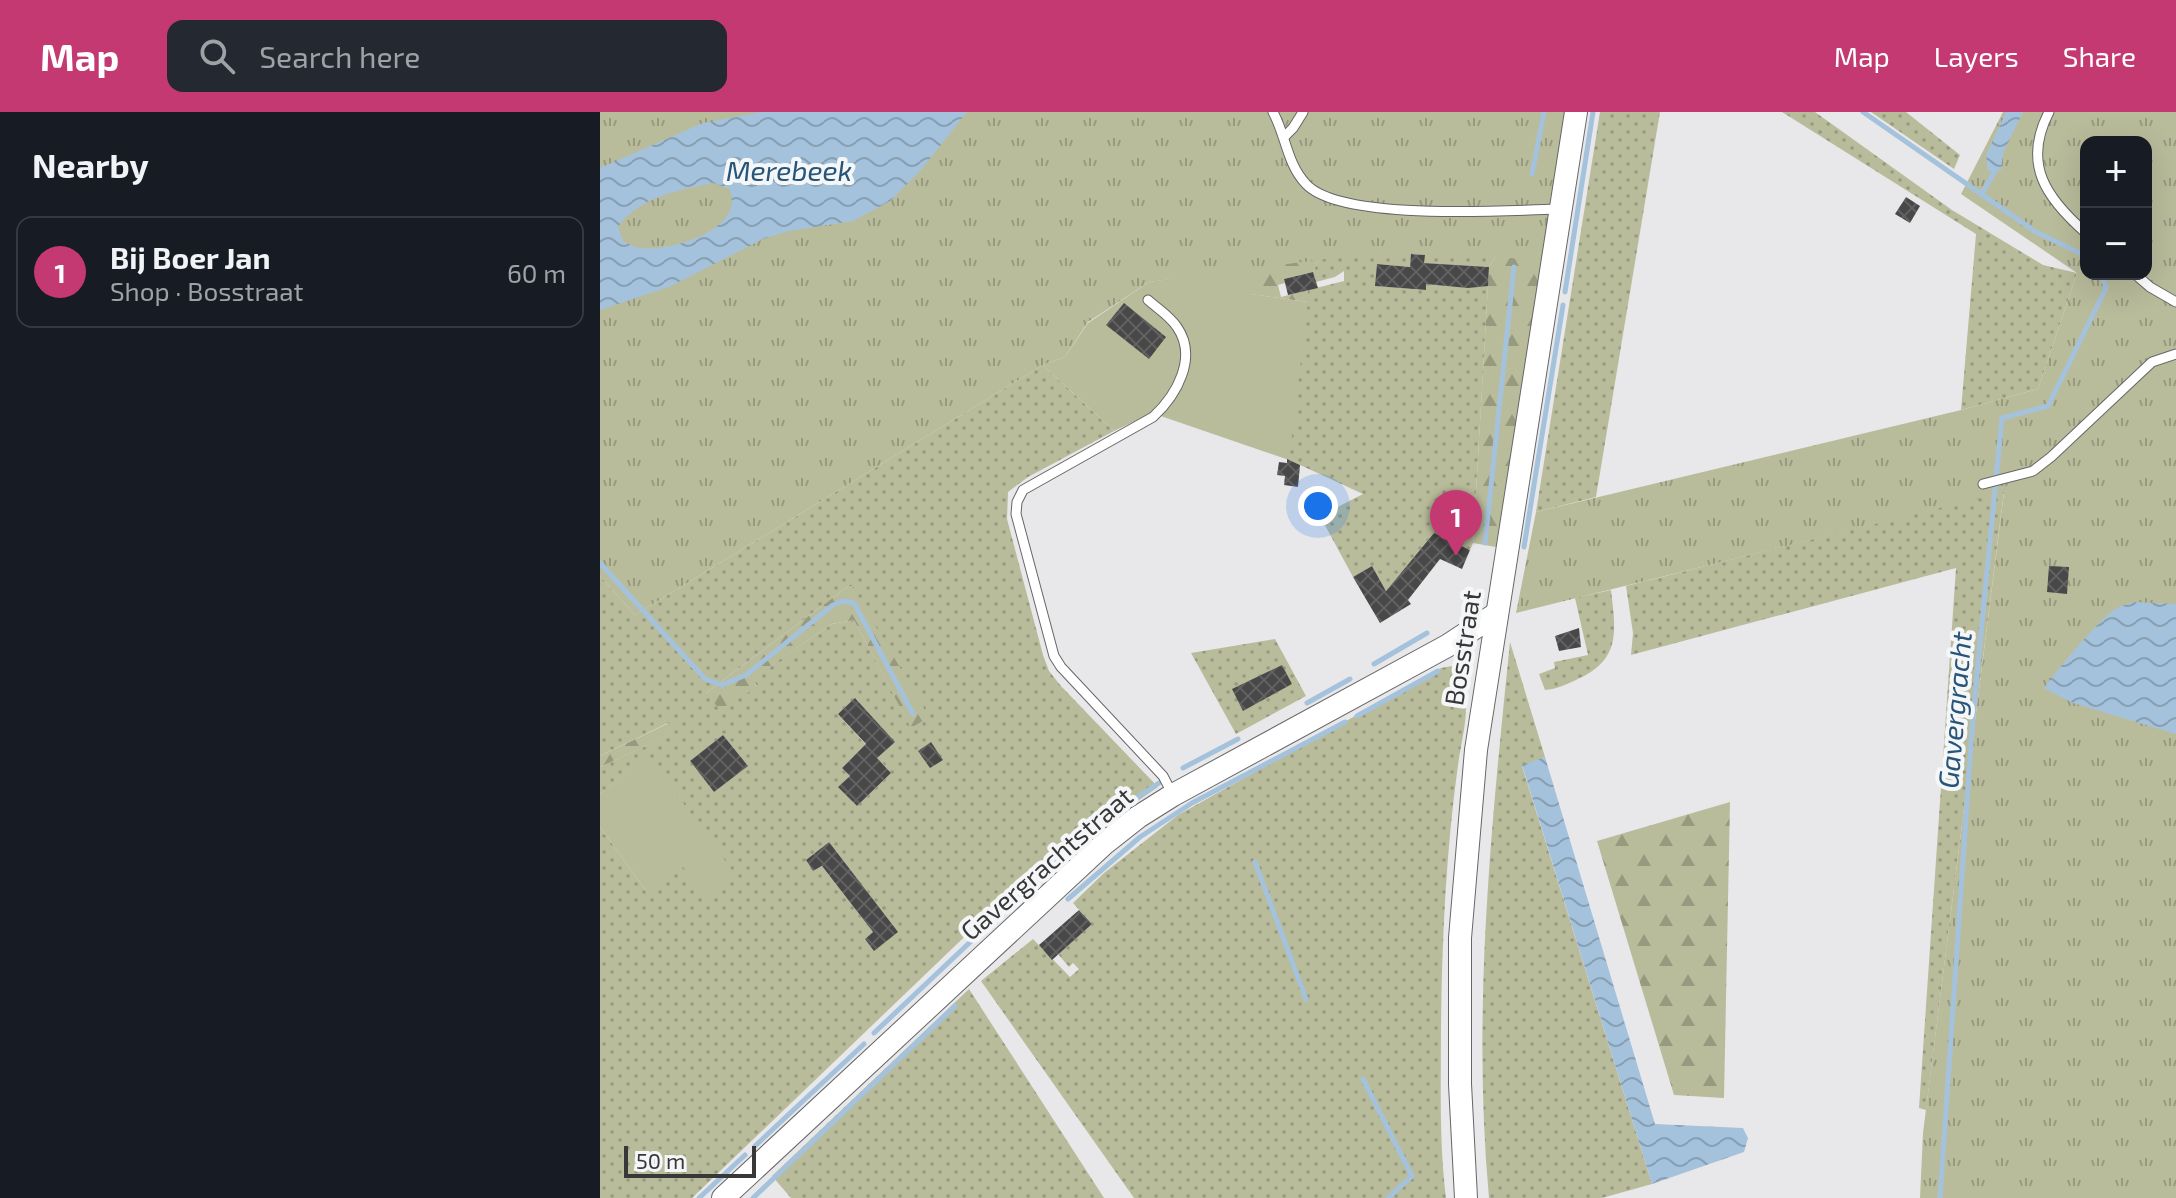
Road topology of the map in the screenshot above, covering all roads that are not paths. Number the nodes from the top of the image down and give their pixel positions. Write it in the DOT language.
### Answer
graph roads {
  1 [pos="1273,112"];
  2 [pos="1303,112"];
  3 [pos="1576,112"];
  4 [pos="2049,112"];
  5 [pos="1284,137"];
  6 [pos="1561,209"];
  7 [pos="2080,227"];
  8 [pos="2142,280"];
  9 [pos="1148,300"];
  10 [pos="2176,302"];
  11 [pos="2176,354"];
  12 [pos="1983,484"];
  13 [pos="1496,614"];
  14 [pos="1173,795"];
  15 [pos="723,1198"];
  16 [pos="1466,1198"];
  1 -- 5 [label="lane"];
  2 -- 5 [label="lane"];
  3 -- 6 [label="street, Bosstraat"];
  4 -- 7 [label="lane"];
  5 -- 6 [label="lane"];
  6 -- 13 [label="street, Bosstraat"];
  8 -- 10 [label="lane"];
  9 -- 14 [label="lane"];
  11 -- 12 [label="lane"];
  13 -- 14 [label="street, Gavergrachtstraat"];
  13 -- 16 [label="street, Bosstraat"];
  14 -- 15 [label="street, Gavergrachtstraat"];
}
